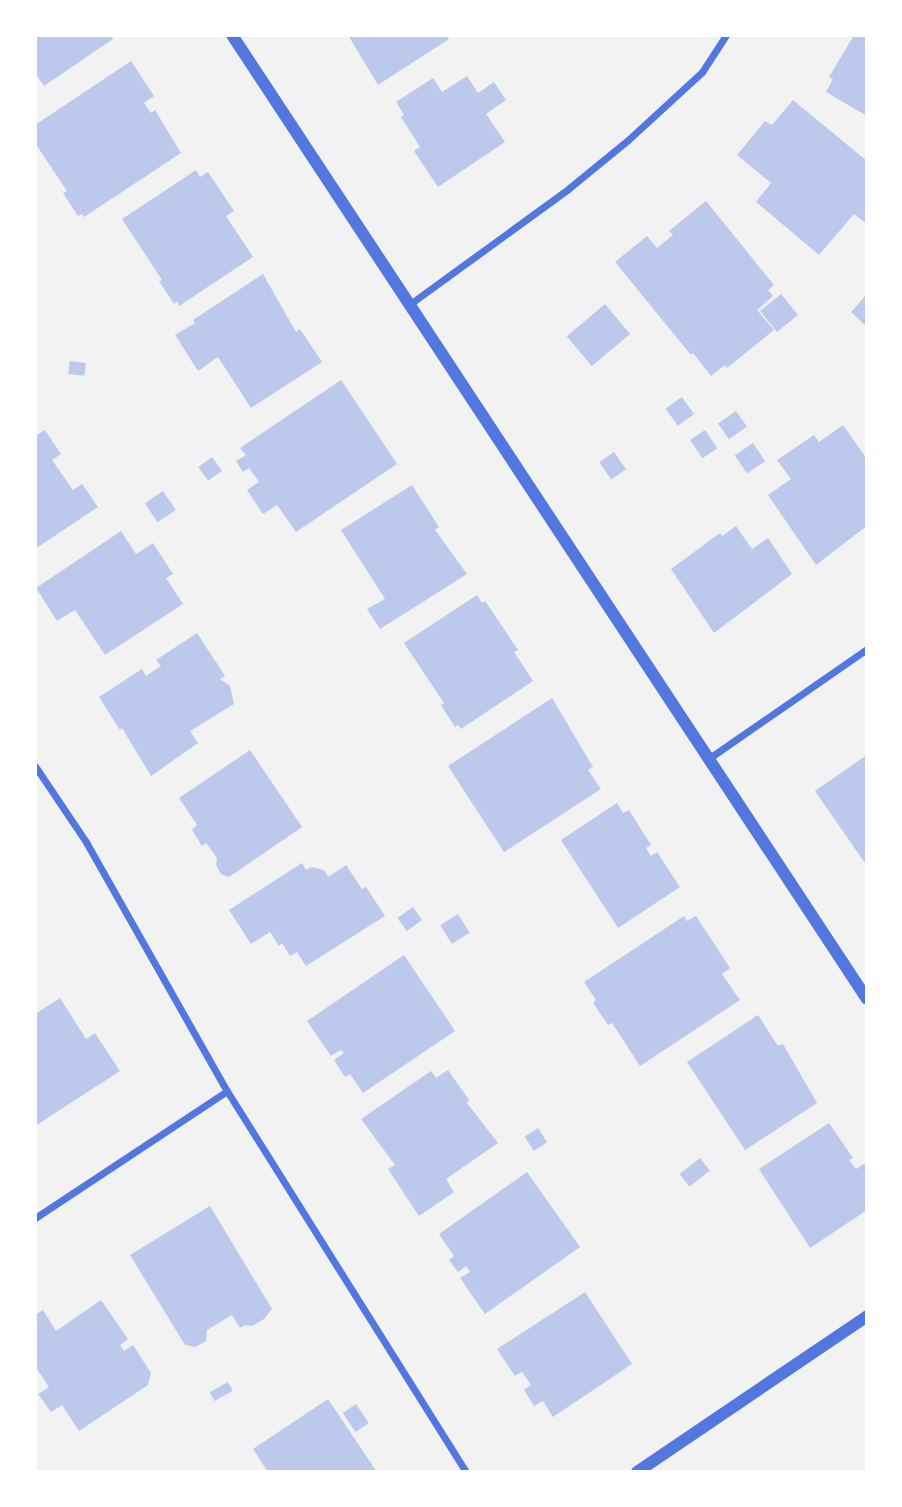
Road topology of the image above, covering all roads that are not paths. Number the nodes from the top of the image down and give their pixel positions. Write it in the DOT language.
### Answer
graph roads {
  1 [pos="233,35"];
  2 [pos="726,35"];
  3 [pos="410,304"];
  4 [pos="867,649"];
  5 [pos="708,760"];
  6 [pos="35,766"];
  7 [pos="867,999"];
  8 [pos="227,1091"];
  9 [pos="35,1218"];
  10 [pos="867,1316"];
  11 [pos="466,1472"];
  12 [pos="637,1472"];
  1 -- 3 [label="street"];
  2 -- 3 [label="street"];
  3 -- 5 [label="street"];
  4 -- 5 [label="street"];
  5 -- 7 [label="street"];
  6 -- 8 [label="street"];
  8 -- 9 [label="street"];
  8 -- 11 [label="street"];
  10 -- 12 [label="street"];
}
